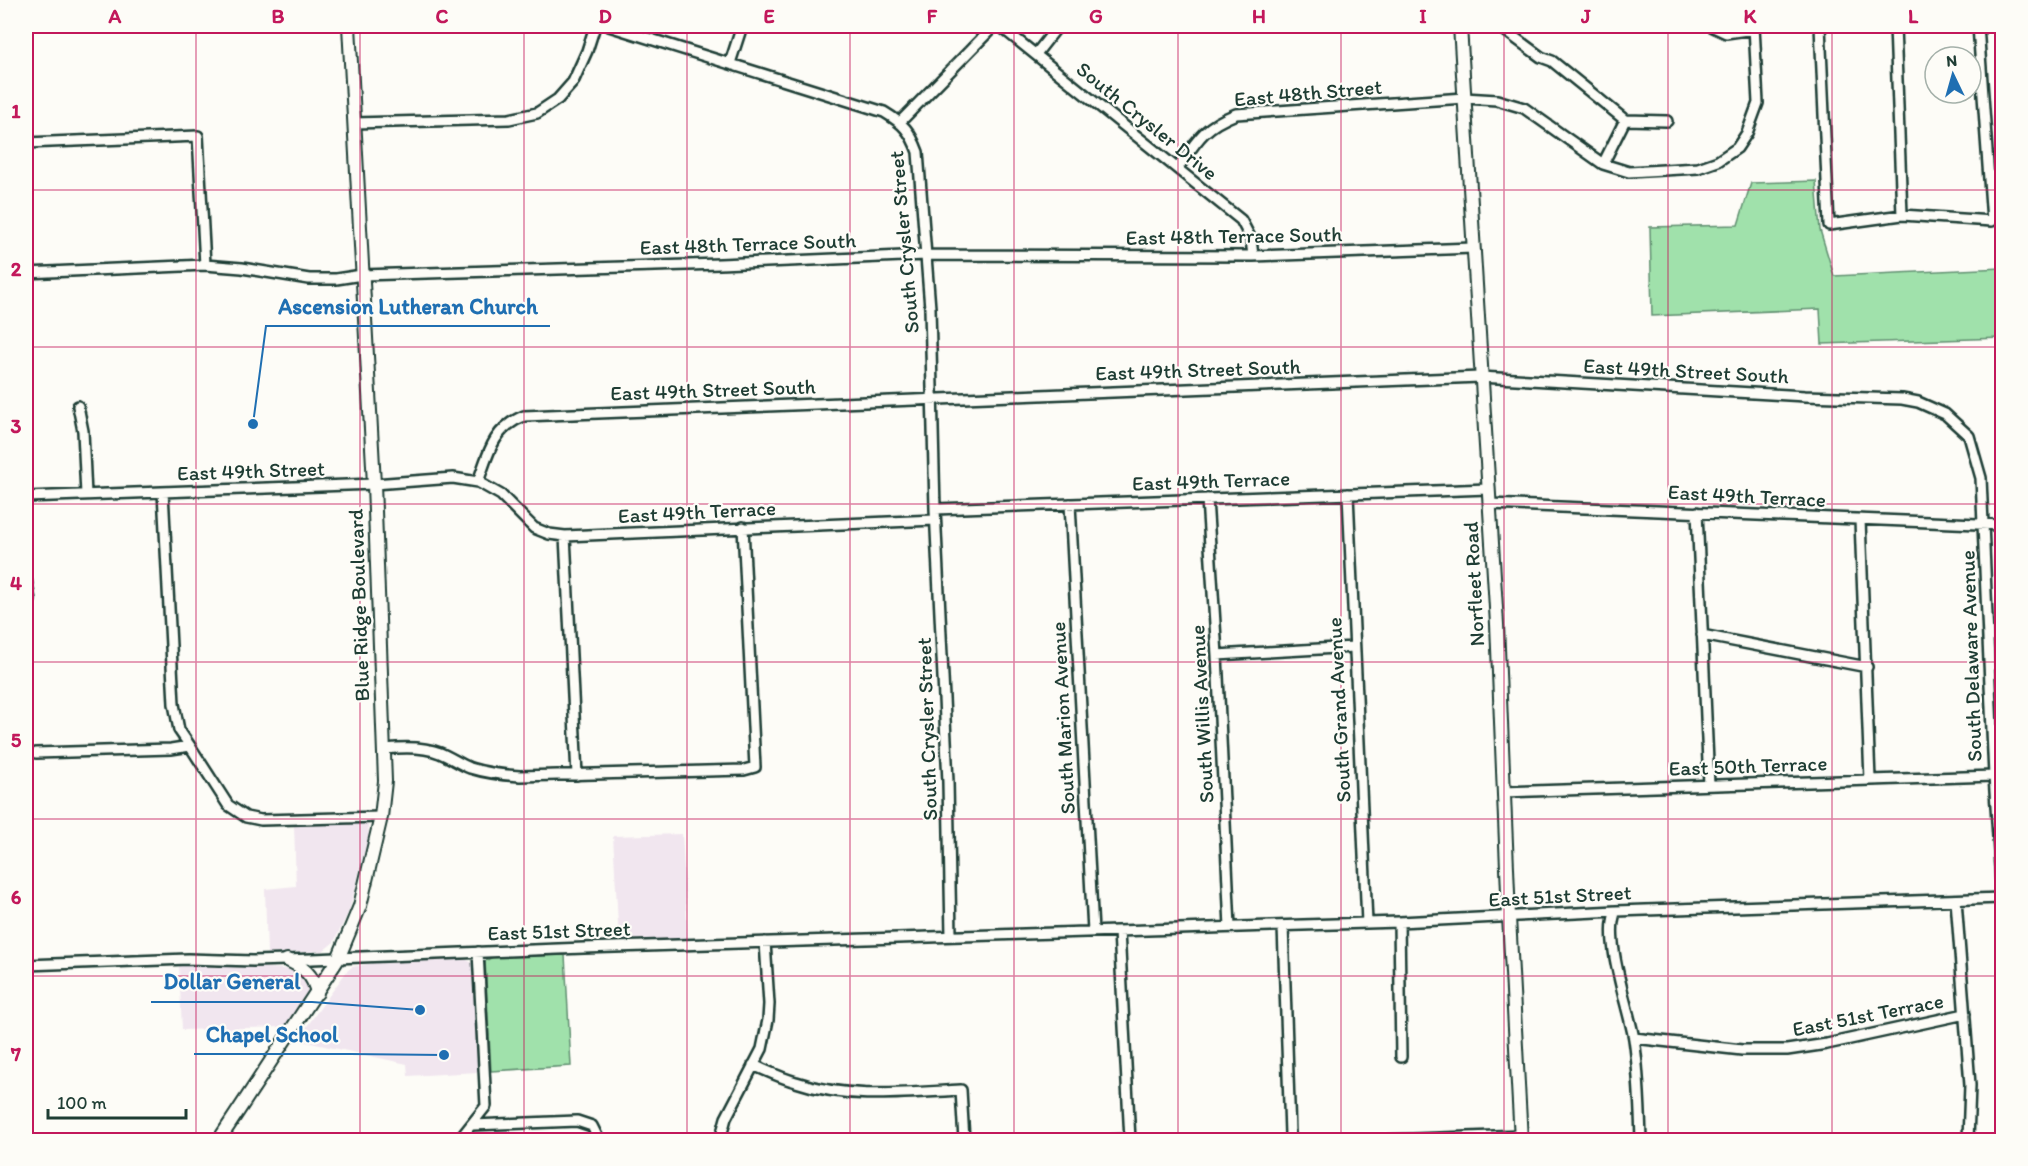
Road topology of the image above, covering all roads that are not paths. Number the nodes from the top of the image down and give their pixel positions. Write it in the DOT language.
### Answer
graph roads {
  1 [pos="349,26"];
  2 [pos="596,26"];
  3 [pos="609,26"];
  4 [pos="742,26"];
  5 [pos="994,26"];
  6 [pos="1000,26"];
  7 [pos="1058,26"];
  8 [pos="1460,26"];
  9 [pos="1499,26"];
  10 [pos="1710,26"];
  11 [pos="1820,26"];
  12 [pos="1895,26"];
  13 [pos="1978,26"];
  14 [pos="1754,27"];
  15 [pos="1035,54"];
  16 [pos="730,63"];
  17 [pos="1464,98"];
  18 [pos="1625,120"];
  19 [pos="1667,121"];
  20 [pos="900,122"];
  21 [pos="354,123"];
  22 [pos="26,143"];
  23 [pos="1603,164"];
  24 [pos="1178,168"];
  25 [pos="1902,215"];
  26 [pos="1473,248"];
  27 [pos="926,255"];
  28 [pos="1253,256"];
  29 [pos="205,265"];
  30 [pos="26,273"];
  31 [pos="362,275"];
  32 [pos="1480,377"];
  33 [pos="932,399"];
  34 [pos="78,406"];
  35 [pos="1954,421"];
  36 [pos="478,482"];
  37 [pos="374,484"];
  38 [pos="1488,489"];
  39 [pos="163,492"];
  40 [pos="1348,494"];
  41 [pos="86,495"];
  42 [pos="26,497"];
  43 [pos="1207,499"];
  44 [pos="1070,504"];
  45 [pos="1489,504"];
  46 [pos="935,509"];
  47 [pos="1697,512"];
  48 [pos="935,520"];
  49 [pos="1860,520"];
  50 [pos="1984,525"];
  51 [pos="2002,525"];
  52 [pos="743,527"];
  53 [pos="565,536"];
  54 [pos="26,579"];
  55 [pos="30,600"];
  56 [pos="1702,636"];
  57 [pos="1354,647"];
  58 [pos="1217,655"];
  59 [pos="1868,667"];
  60 [pos="190,746"];
  61 [pos="385,749"];
  62 [pos="36,753"];
  63 [pos="577,775"];
  64 [pos="1994,776"];
  65 [pos="1870,780"];
  66 [pos="1709,785"];
  67 [pos="1503,792"];
  68 [pos="381,817"];
  69 [pos="2002,898"];
  70 [pos="1956,900"];
  71 [pos="1616,911"];
  72 [pos="1509,917"];
  73 [pos="1399,922"];
  74 [pos="1367,923"];
  75 [pos="1283,926"];
  76 [pos="1230,927"];
  77 [pos="1093,931"];
  78 [pos="1119,931"];
  79 [pos="951,936"];
  80 [pos="765,942"];
  81 [pos="478,952"];
  82 [pos="338,958"];
  83 [pos="287,960"];
  84 [pos="26,965"];
  85 [pos="317,993"];
  86 [pos="1965,1014"];
  87 [pos="1634,1038"];
  88 [pos="1401,1056"];
  89 [pos="753,1065"];
  90 [pos="473,1125"];
  91 [pos="1521,1138"];
  92 [pos="219,1140"];
  93 [pos="459,1140"];
  94 [pos="599,1140"];
  95 [pos="720,1140"];
  96 [pos="964,1140"];
  97 [pos="1110,1140"];
  98 [pos="1130,1140"];
  99 [pos="1292,1140"];
  100 [pos="1386,1140"];
  101 [pos="1641,1140"];
  102 [pos="1968,1140"];
  1 -- 21 [label="street, Blue Ridge Boulevard"];
  2 -- 21 [label="street"];
  3 -- 16 [label="street"];
  4 -- 16 [label="street"];
  5 -- 20 [label="street"];
  6 -- 15 [label="street, South Crysler Drive"];
  7 -- 15 [label="street"];
  8 -- 17 [label="street, Norfleet Road"];
  9 -- 18 [label="street"];
  10 -- 14 [label="street"];
  11 -- 25 [label="street"];
  12 -- 25 [label="street"];
  13 -- 25 [label="street"];
  14 -- 23 [label="street"];
  15 -- 24 [label="street, South Crysler Drive"];
  16 -- 20 [label="street"];
  17 -- 23 [label="street, East 48th Street"];
  17 -- 24 [label="street, East 48th Street"];
  17 -- 26 [label="street, Norfleet Road"];
  18 -- 19 [label="street"];
  18 -- 23 [label="street"];
  20 -- 27 [label="street, South Crysler Street"];
  21 -- 31 [label="street, Blue Ridge Boulevard"];
  22 -- 29 [label="street"];
  24 -- 28 [label="street, South Crysler Drive"];
  26 -- 28 [label="street, East 48th Terrace South"];
  26 -- 32 [label="street, Norfleet Road"];
  27 -- 28 [label="street, East 48th Terrace South"];
  27 -- 31 [label="street, East 48th Terrace South"];
  27 -- 33 [label="street, South Crysler Street"];
  29 -- 30 [label="street, East 48th Terrace South"];
  29 -- 31 [label="street, East 48th Terrace South"];
  31 -- 37 [label="street, Blue Ridge Boulevard"];
  32 -- 33 [label="street, East 49th Street South"];
  32 -- 35 [label="street, East 49th Street South"];
  32 -- 38 [label="street, Norfleet Road"];
  33 -- 36 [label="street, East 49th Street South"];
  33 -- 46 [label="street, South Crysler Street"];
  34 -- 41 [label="street"];
  35 -- 50 [label="street, South Delaware Avenue"];
  36 -- 37 [label="street, East 49th Street"];
  36 -- 53 [label="street, East 49th Terrace"];
  37 -- 39 [label="street, East 49th Street"];
  37 -- 61 [label="street, Blue Ridge Boulevard"];
  38 -- 40 [label="street, East 49th Terrace"];
  38 -- 45 [label="street, Norfleet Road"];
  39 -- 41 [label="street, East 49th Street"];
  39 -- 60 [label="street"];
  40 -- 43 [label="street, East 49th Terrace"];
  40 -- 57 [label="street, South Grand Avenue"];
  41 -- 42 [label="street, East 49th Street"];
  43 -- 44 [label="street, East 49th Terrace"];
  43 -- 58 [label="street, South Willis Avenue"];
  44 -- 46 [label="street, East 49th Terrace"];
  44 -- 77 [label="street, South Marion Avenue"];
  45 -- 47 [label="street, East 49th Terrace"];
  45 -- 67 [label="street, Norfleet Road"];
  46 -- 48 [label="street, South Crysler Street"];
  47 -- 49 [label="street, East 49th Terrace"];
  47 -- 56 [label="street"];
  48 -- 52 [label="street, East 49th Terrace"];
  48 -- 79 [label="street, South Crysler Street"];
  49 -- 50 [label="street, East 49th Terrace"];
  49 -- 59 [label="street"];
  50 -- 51 [label="street, East 49th Terrace"];
  50 -- 64 [label="street, South Delaware Avenue"];
  52 -- 53 [label="street, East 49th Terrace"];
  52 -- 63 [label="street"];
  53 -- 63 [label="street"];
  54 -- 55 [label="street"];
  56 -- 59 [label="street"];
  56 -- 66 [label="street"];
  57 -- 58 [label="street"];
  57 -- 74 [label="street, South Grand Avenue"];
  58 -- 76 [label="street, South Willis Avenue"];
  59 -- 65 [label="street"];
  60 -- 62 [label="street"];
  60 -- 68 [label="street"];
  61 -- 63 [label="street"];
  61 -- 68 [label="street, Blue Ridge Boulevard"];
  64 -- 65 [label="street, East 50th Terrace"];
  64 -- 69 [label="street, South Delaware Avenue"];
  65 -- 66 [label="street, East 50th Terrace"];
  66 -- 67 [label="street, East 50th Terrace"];
  67 -- 72 [label="street, Norfleet Road"];
  68 -- 82 [label="street, Blue Ridge Boulevard"];
  69 -- 70 [label="street, East 51st Street"];
  70 -- 71 [label="street, East 51st Street"];
  70 -- 86 [label="street"];
  71 -- 72 [label="street, East 51st Street"];
  71 -- 87 [label="street"];
  72 -- 73 [label="street, East 51st Street"];
  72 -- 91 [label="street, Norfleet Road"];
  73 -- 74 [label="street, East 51st Street"];
  73 -- 88 [label="street"];
  74 -- 75 [label="street, East 51st Street"];
  75 -- 76 [label="street, East 51st Street"];
  75 -- 99 [label="street"];
  76 -- 78 [label="street, East 51st Street"];
  77 -- 78 [label="street, East 51st Street"];
  77 -- 79 [label="street, East 51st Street"];
  78 -- 98 [label="street"];
  79 -- 80 [label="street, East 51st Street"];
  80 -- 81 [label="street, East 51st Street"];
  80 -- 89 [label="street"];
  81 -- 82 [label="street, East 51st Street"];
  81 -- 90 [label="street"];
  82 -- 83 [label="street, East 51st Street"];
  82 -- 85 [label="street, Blue Ridge Boulevard"];
  83 -- 84 [label="street, East 51st Street"];
  83 -- 85 [label="street"];
  85 -- 92 [label="street, Blue Ridge Boulevard"];
  86 -- 87 [label="street, East 51st Terrace"];
  86 -- 102 [label="street"];
  87 -- 101 [label="street"];
  89 -- 95 [label="street"];
  89 -- 96 [label="street"];
  90 -- 93 [label="street"];
  90 -- 94 [label="street"];
  91 -- 100 [label="street"];
  97 -- 98 [label="street"];
}
